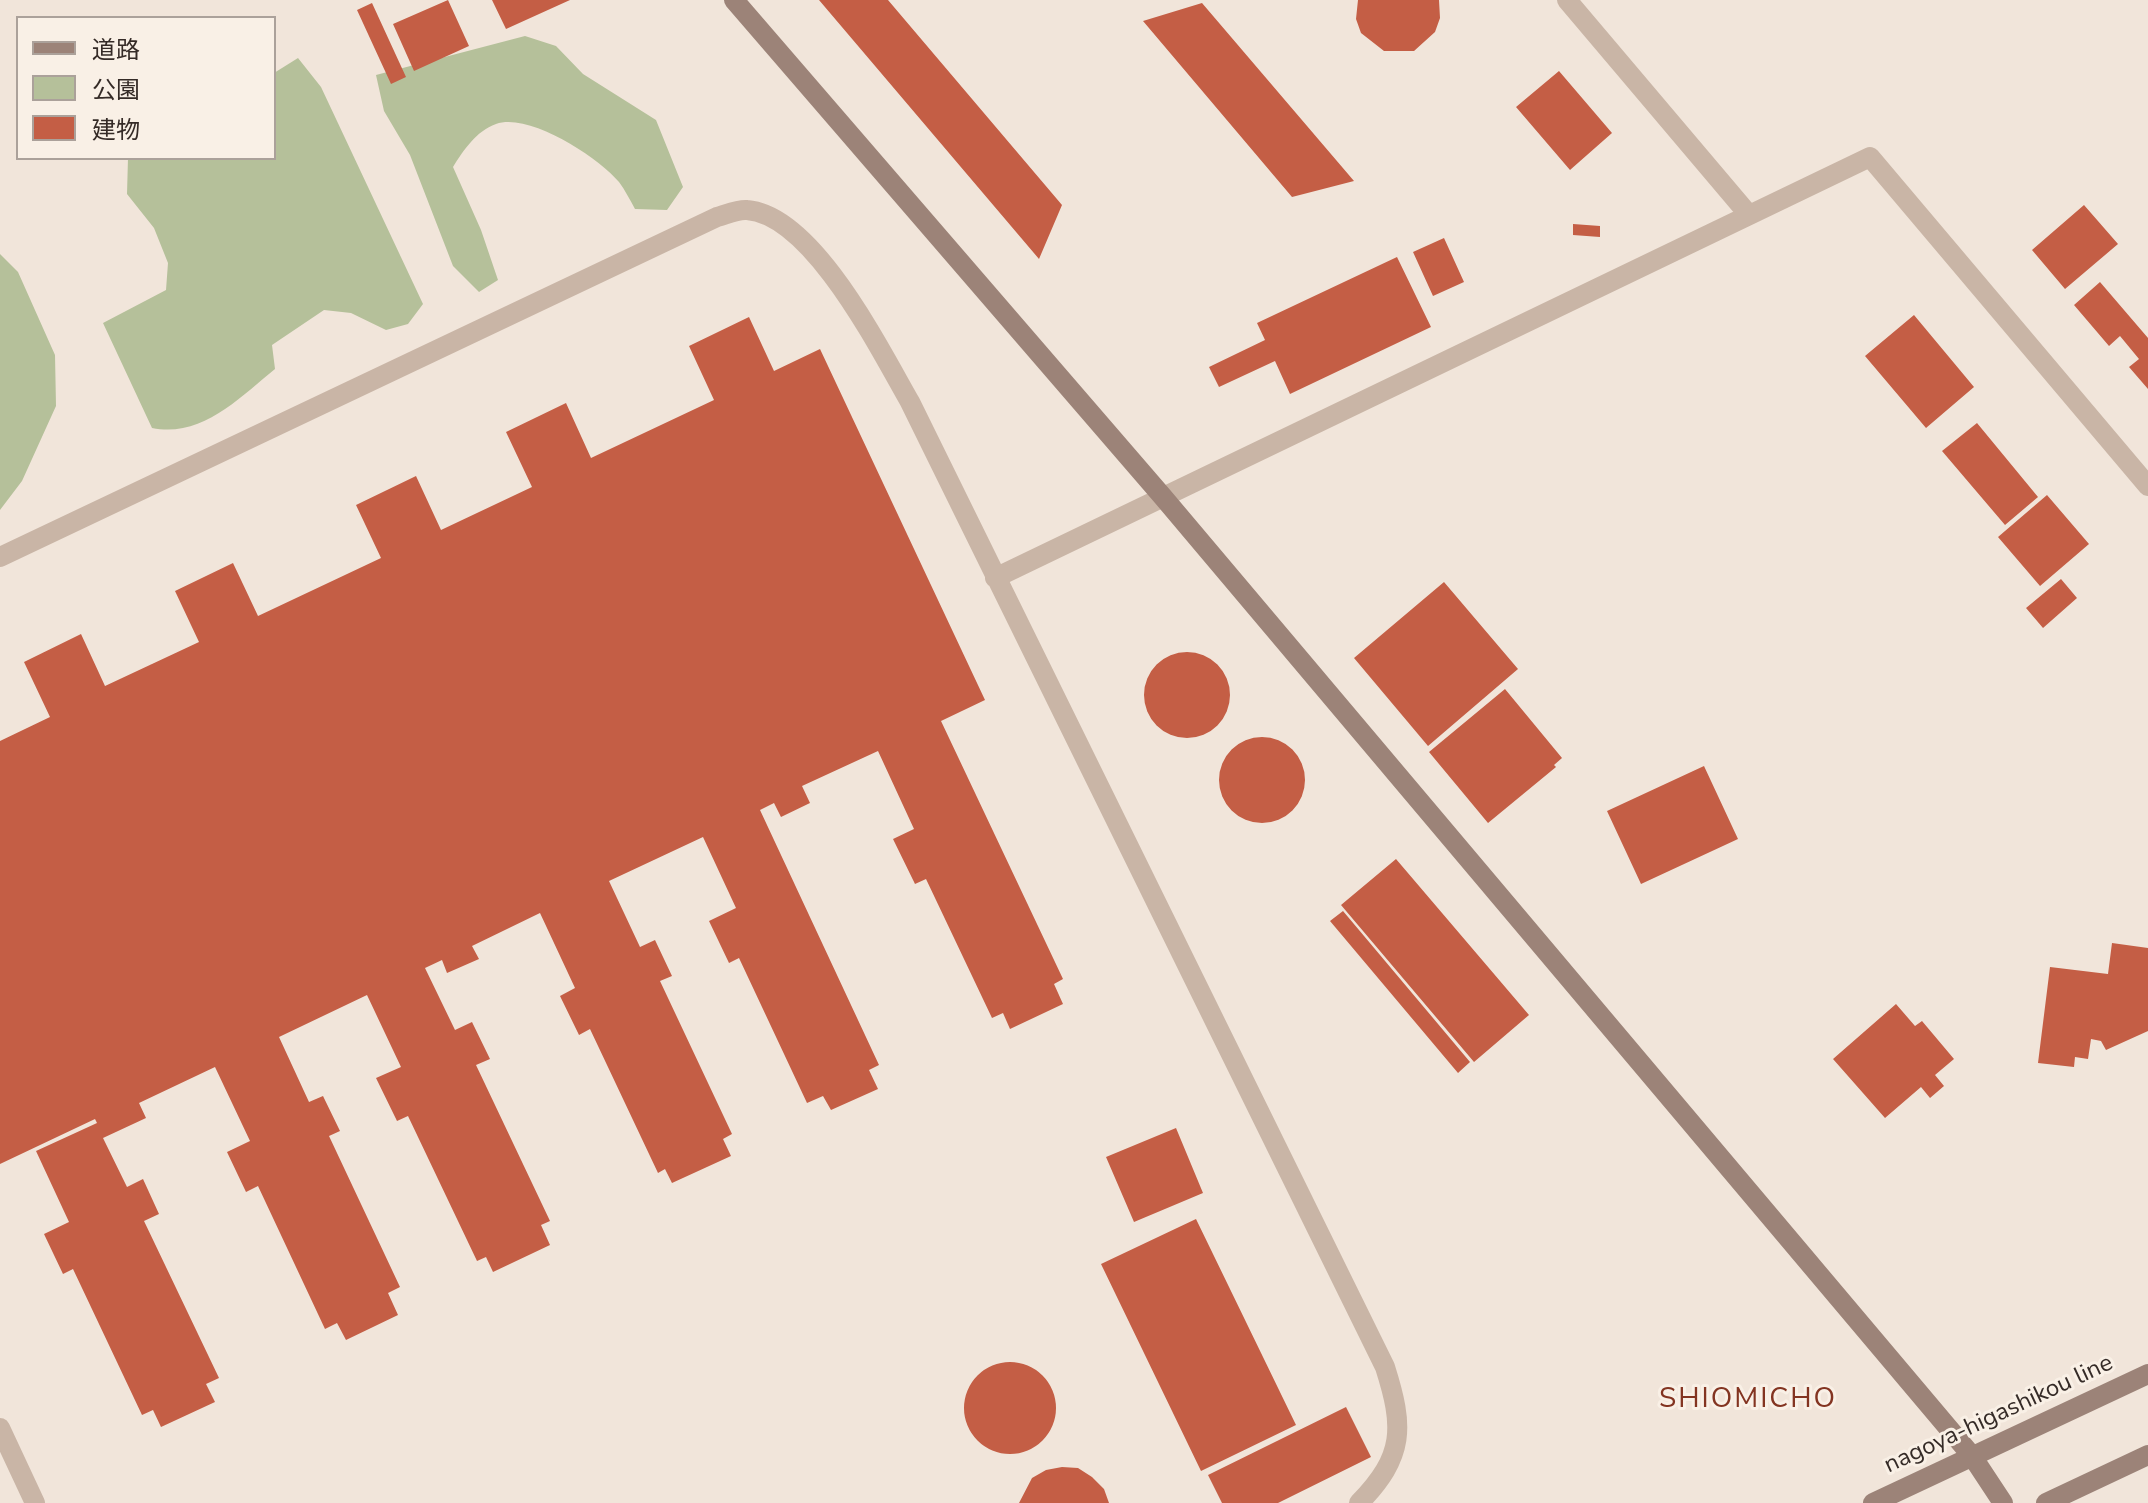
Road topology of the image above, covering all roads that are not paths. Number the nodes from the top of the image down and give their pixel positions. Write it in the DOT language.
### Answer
graph roads {
  1 [pos="734,0"];
  2 [pos="1567,0"];
  3 [pos="1749,215"];
  4 [pos="2148,486"];
  5 [pos="1163,497"];
  6 [pos="0,557"];
  7 [pos="995,578"];
  8 [pos="2148,1374"];
  9 [pos="0,1428"];
  10 [pos="2148,1455"];
  11 [pos="1972,1456"];
  12 [pos="35,1503"];
  13 [pos="1359,1503"];
  14 [pos="1873,1503"];
  15 [pos="2003,1503"];
  16 [pos="2046,1503"];
  1 -- 5 [label="street"];
  2 -- 3 [label="lane"];
  3 -- 4 [label="lane"];
  3 -- 5 [label="lane"];
  5 -- 7 [label="lane"];
  5 -- 11 [label="street"];
  6 -- 7 [label="lane"];
  7 -- 13 [label="lane"];
  8 -- 11 [label="street, nagoya-higashikou line"];
  9 -- 12 [label="lane"];
  10 -- 16 [label="street"];
  11 -- 14 [label="street, nagoya-higashikou line"];
  11 -- 15 [label="street"];
}
